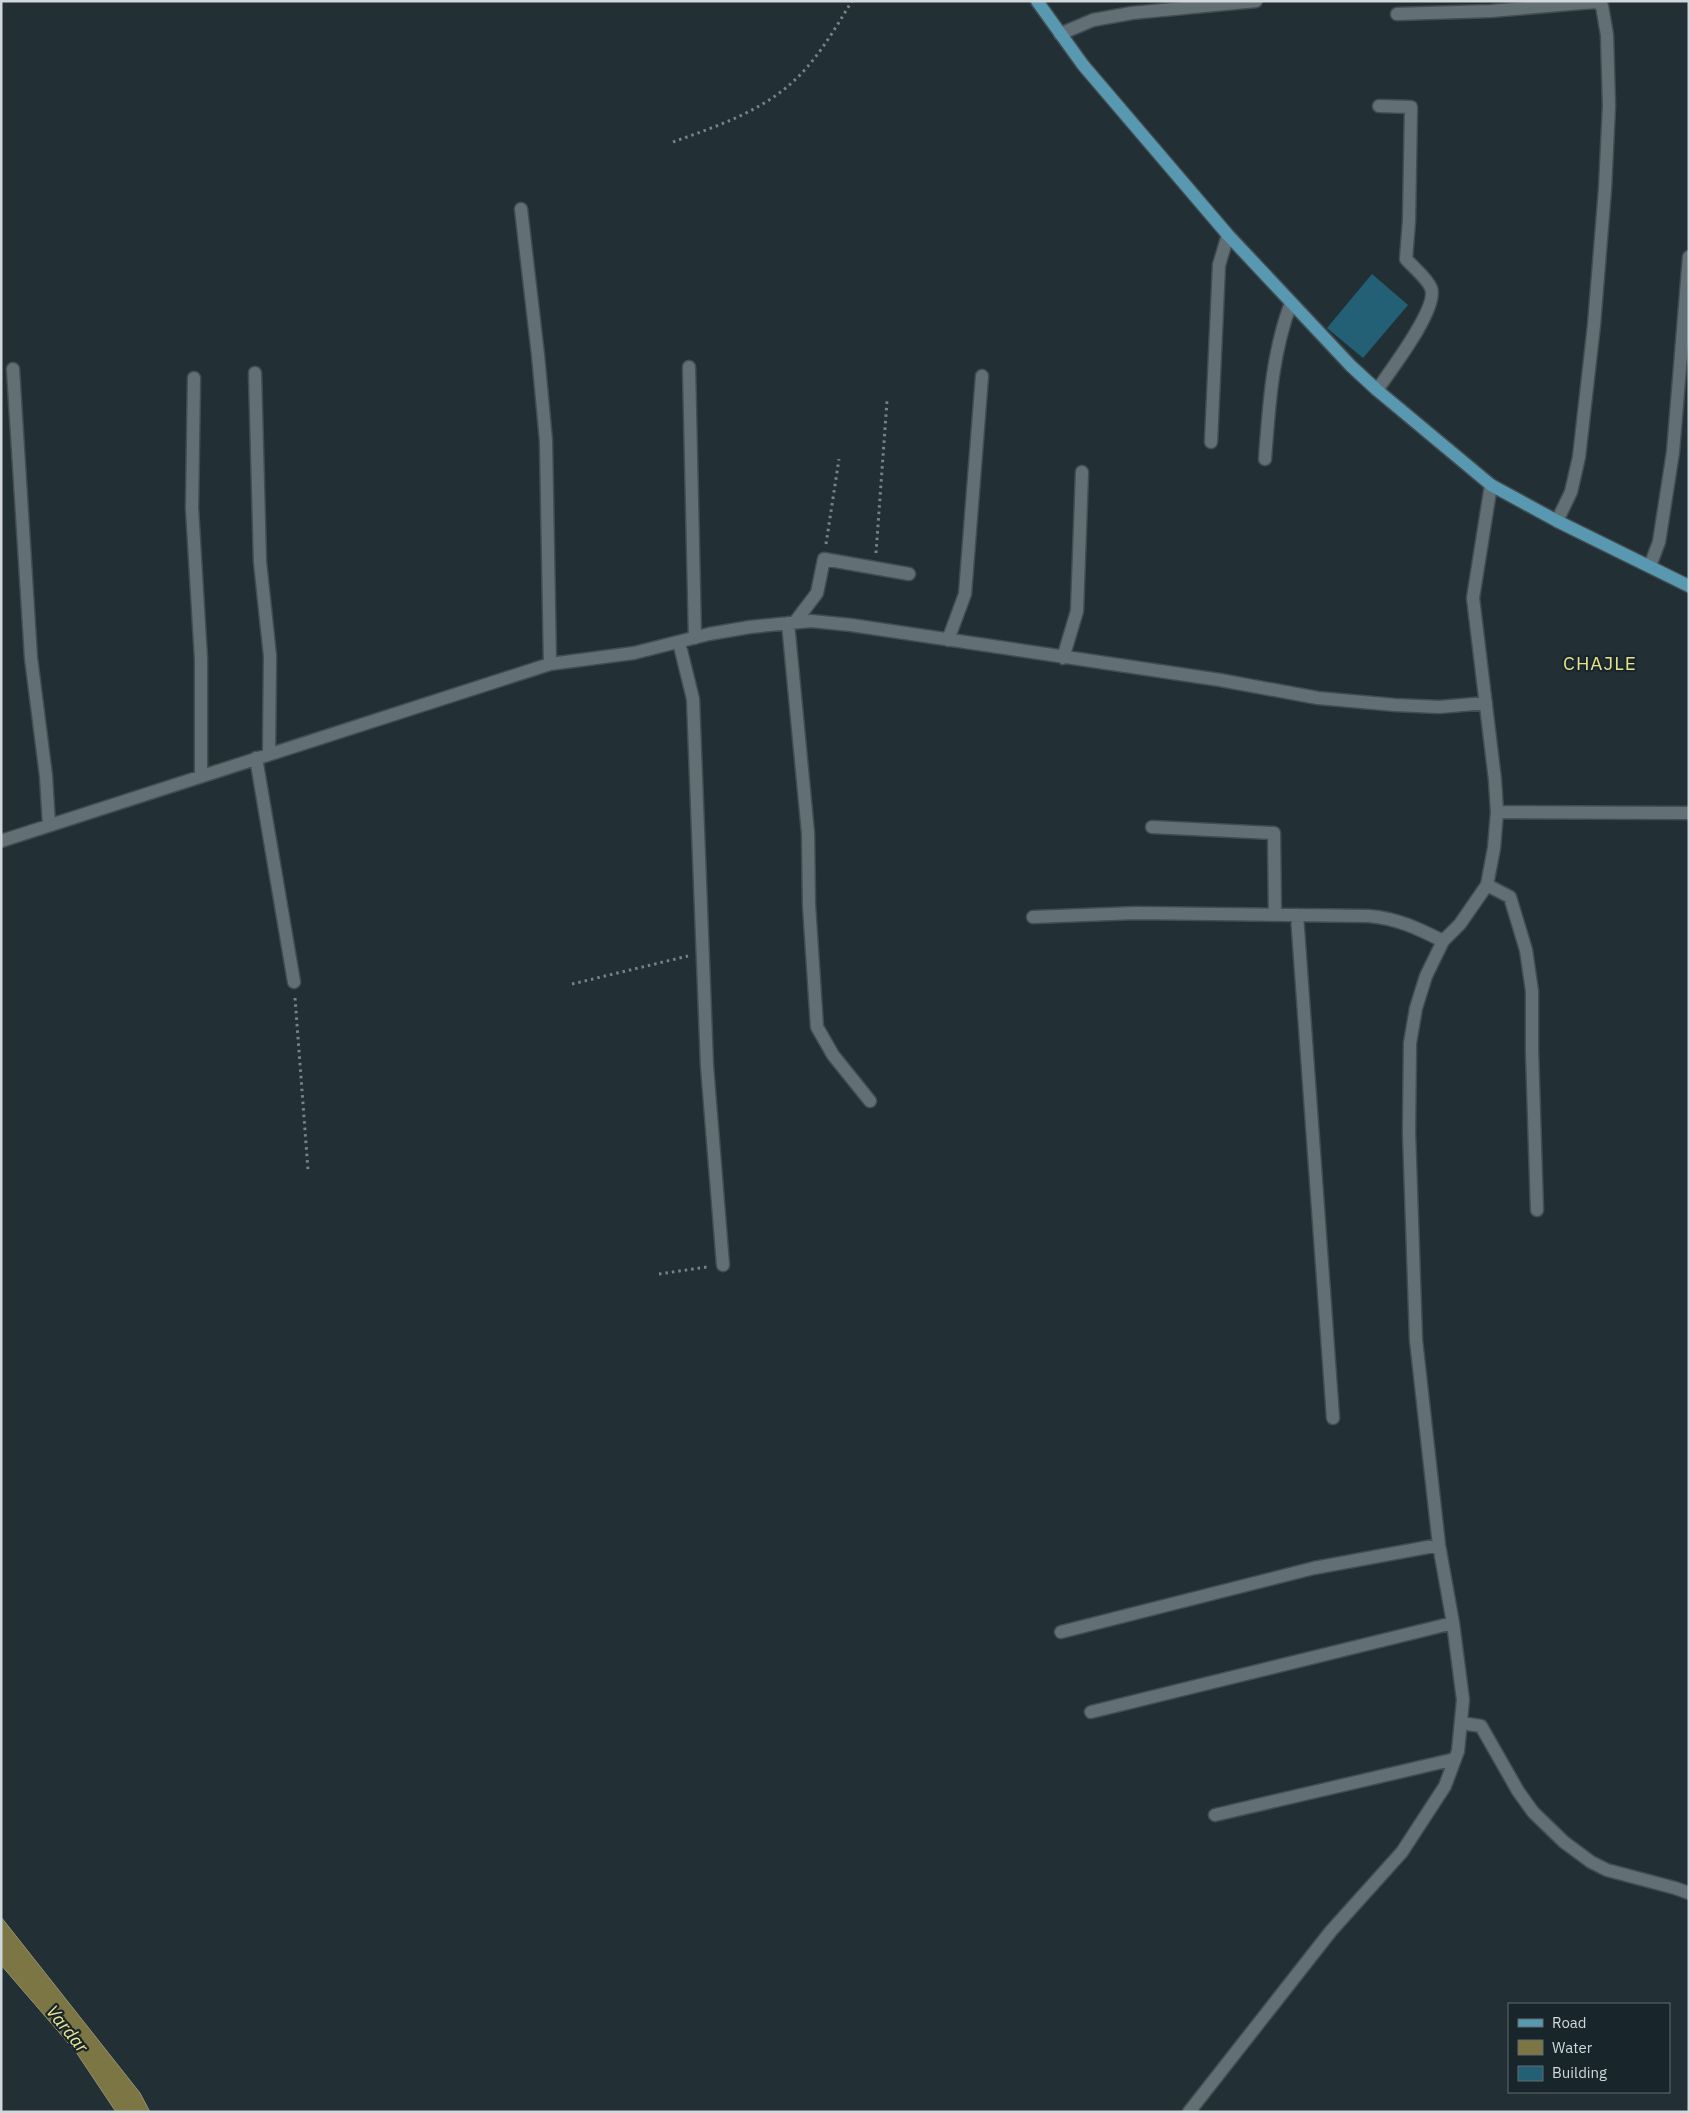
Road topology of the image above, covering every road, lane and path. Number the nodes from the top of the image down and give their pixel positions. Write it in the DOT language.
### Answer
graph roads {
  1 [pos="852,1"];
  2 [pos="1037,1"];
  3 [pos="1256,1"];
  4 [pos="1397,14"];
  5 [pos="1060,34"];
  6 [pos="1379,106"];
  7 [pos="673,142"];
  8 [pos="521,209"];
  9 [pos="1228,235"];
  10 [pos="1689,257"];
  11 [pos="1291,303"];
  12 [pos="689,367"];
  13 [pos="13,368"];
  14 [pos="255,373"];
  15 [pos="982,376"];
  16 [pos="194,378"];
  17 [pos="1377,390"];
  18 [pos="888,401"];
  19 [pos="1211,442"];
  20 [pos="839,459"];
  21 [pos="1265,459"];
  22 [pos="1082,472"];
  23 [pos="1491,485"];
  24 [pos="1557,521"];
  25 [pos="824,559"];
  26 [pos="1650,566"];
  27 [pos="874,568"];
  28 [pos="909,574"];
  29 [pos="1689,586"];
  30 [pos="792,622"];
  31 [pos="695,638"];
  32 [pos="948,640"];
  33 [pos="679,642"];
  34 [pos="1063,658"];
  35 [pos="550,664"];
  36 [pos="1486,703"];
  37 [pos="269,754"];
  38 [pos="256,758"];
  39 [pos="201,775"];
  40 [pos="1497,812"];
  41 [pos="1689,813"];
  42 [pos="49,825"];
  43 [pos="1152,827"];
  44 [pos="1,841"];
  45 [pos="1487,885"];
  46 [pos="1275,915"];
  47 [pos="1296,915"];
  48 [pos="1034,918"];
  49 [pos="1443,941"];
  50 [pos="703,952"];
  51 [pos="294,982"];
  52 [pos="572,984"];
  53 [pos="870,1102"];
  54 [pos="308,1170"];
  55 [pos="1537,1210"];
  56 [pos="723,1265"];
  57 [pos="658,1274"];
  58 [pos="1333,1418"];
  59 [pos="1438,1545"];
  60 [pos="1453,1623"];
  61 [pos="1061,1632"];
  62 [pos="1091,1712"];
  63 [pos="1461,1723"];
  64 [pos="1455,1759"];
  65 [pos="1215,1815"];
  66 [pos="1689,1893"];
  67 [pos="1188,2112"];
  1 -- 7 [label="path"];
  2 -- 5 [label="main road"];
  3 -- 5 [label="street"];
  4 -- 24 [label="street"];
  5 -- 9 [label="main road"];
  6 -- 17 [label="street"];
  8 -- 35 [label="street"];
  9 -- 11 [label="main road"];
  9 -- 19 [label="street"];
  10 -- 26 [label="street"];
  11 -- 17 [label="main road"];
  11 -- 21 [label="street"];
  12 -- 31 [label="street"];
  13 -- 42 [label="street"];
  14 -- 37 [label="street"];
  15 -- 32 [label="street"];
  16 -- 39 [label="street"];
  17 -- 23 [label="main road"];
  18 -- 27 [label="path"];
  20 -- 25 [label="path"];
  22 -- 34 [label="street"];
  23 -- 24 [label="main road"];
  23 -- 36 [label="street"];
  24 -- 26 [label="main road"];
  25 -- 27 [label="street"];
  25 -- 30 [label="street"];
  26 -- 29 [label="main road"];
  27 -- 28 [label="street"];
  30 -- 31 [label="street"];
  30 -- 32 [label="street"];
  30 -- 53 [label="street"];
  31 -- 33 [label="street"];
  32 -- 34 [label="street"];
  33 -- 35 [label="street"];
  33 -- 50 [label="street"];
  34 -- 36 [label="street"];
  35 -- 37 [label="street"];
  36 -- 40 [label="street"];
  37 -- 38 [label="street"];
  38 -- 39 [label="street"];
  38 -- 51 [label="street"];
  39 -- 42 [label="street"];
  40 -- 41 [label="street"];
  40 -- 45 [label="street"];
  42 -- 44 [label="street"];
  43 -- 46 [label="street"];
  45 -- 49 [label="street"];
  45 -- 55 [label="street"];
  46 -- 47 [label="street"];
  46 -- 48 [label="street"];
  47 -- 49 [label="street"];
  47 -- 58 [label="street"];
  49 -- 59 [label="street"];
  50 -- 52 [label="path"];
  50 -- 56 [label="street"];
  51 -- 54 [label="path"];
  56 -- 57 [label="path"];
  59 -- 60 [label="street"];
  59 -- 61 [label="street"];
  60 -- 62 [label="street"];
  60 -- 63 [label="street"];
  63 -- 64 [label="street"];
  63 -- 66 [label="street"];
  64 -- 65 [label="street"];
  64 -- 67 [label="street"];
}
